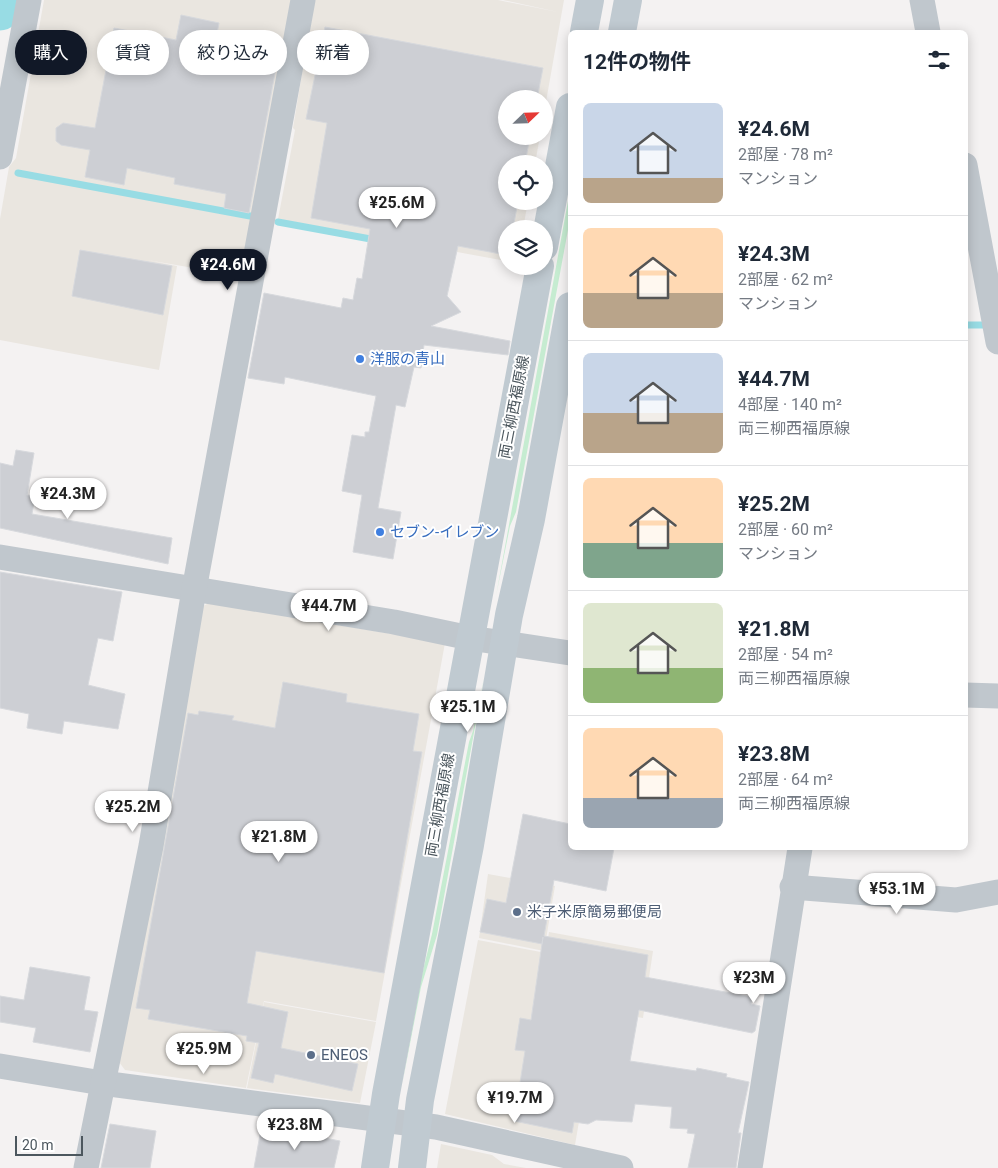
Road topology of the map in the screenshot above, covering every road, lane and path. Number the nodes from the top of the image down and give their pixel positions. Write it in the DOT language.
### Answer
graph roads {
  1 [pos="29,0"];
  2 [pos="303,0"];
  3 [pos="590,0"];
  4 [pos="628,0"];
  5 [pos="922,0"];
  6 [pos="584,30"];
  7 [pos="622,30"];
  8 [pos="928,30"];
  9 [pos="568,118"];
  10 [pos="0,157"];
  11 [pos="968,181"];
  12 [pos="549,220"];
  13 [pos="538,275"];
  14 [pos="568,316"];
  15 [pos="998,342"];
  16 [pos="0,557"];
  17 [pos="194,590"];
  18 [pos="470,638"];
  19 [pos="505,643"];
  20 [pos="568,653"];
  21 [pos="968,695"];
  22 [pos="998,696"];
  23 [pos="800,850"];
  24 [pos="792,887"];
  25 [pos="998,892"];
  26 [pos="0,1066"];
  27 [pos="102,1082"];
  28 [pos="382,1119"];
  29 [pos="417,1125"];
  30 [pos="86,1168"];
  31 [pos="375,1168"];
  32 [pos="412,1168"];
  33 [pos="621,1168"];
  34 [pos="750,1168"];
  1 -- 10 [label="street"];
  2 -- 17 [label="street"];
  3 -- 6 [label="main road"];
  4 -- 7 [label="main road"];
  5 -- 8 [label="street"];
  9 -- 12 [label="main road"];
  11 -- 15 [label="street"];
  13 -- 18 [label="main road, 両三柳西福原線"];
  14 -- 19 [label="main road"];
  16 -- 17 [label="street"];
  17 -- 18 [label="street"];
  17 -- 27 [label="street"];
  18 -- 19 [label="street"];
  18 -- 28 [label="main road, 両三柳西福原線"];
  19 -- 20 [label="street"];
  19 -- 29 [label="main road"];
  21 -- 22 [label="street"];
  23 -- 24 [label="street"];
  24 -- 25 [label="street"];
  24 -- 34 [label="street"];
  26 -- 27 [label="street"];
  27 -- 28 [label="street"];
  27 -- 30 [label="street"];
  28 -- 29 [label="street"];
  28 -- 31 [label="main road, 両三柳西福原線"];
  29 -- 32 [label="main road"];
  29 -- 33 [label="street"];
}
